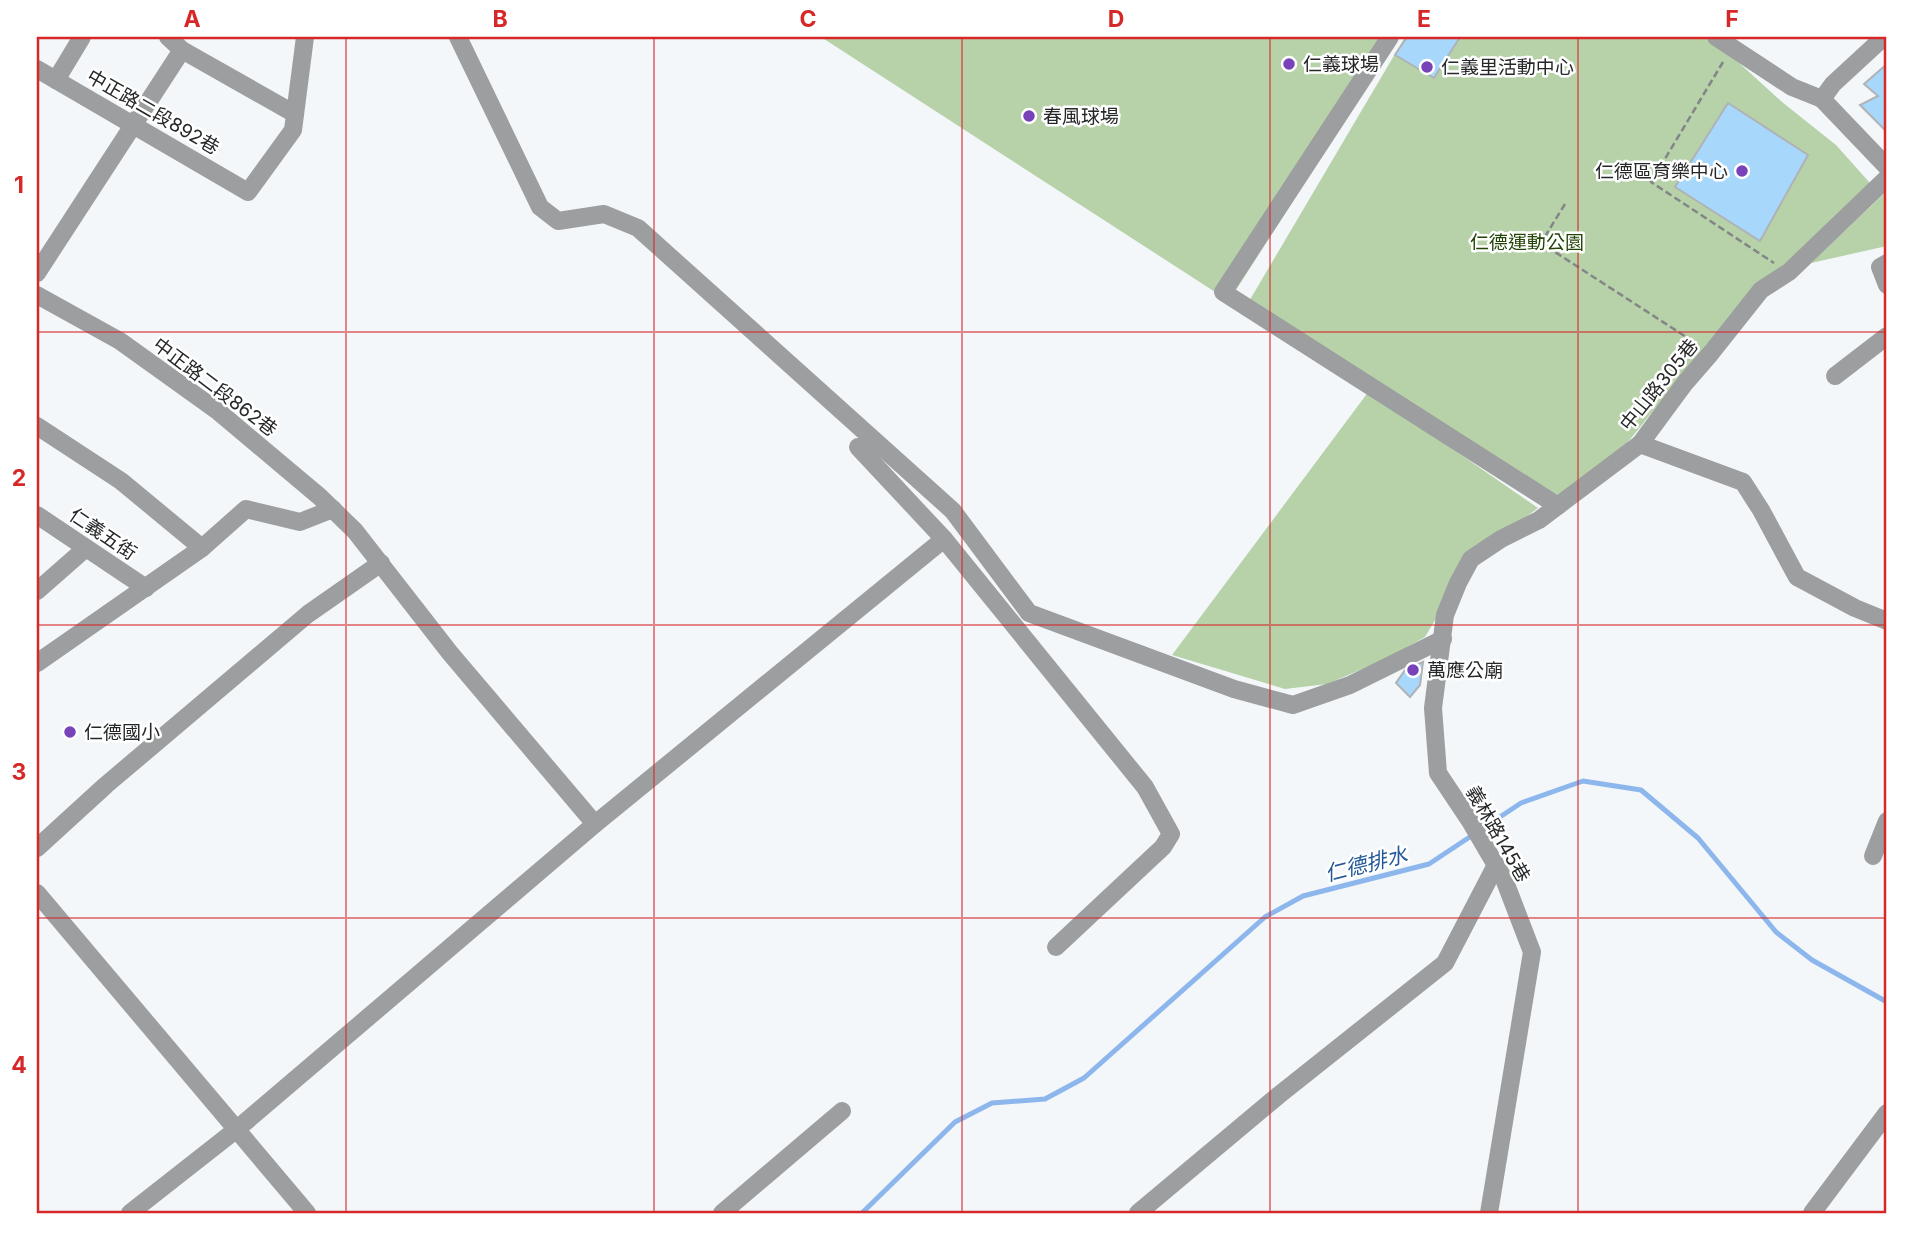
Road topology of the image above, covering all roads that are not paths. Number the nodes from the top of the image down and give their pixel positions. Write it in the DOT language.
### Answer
graph roads {
  1 [pos="82,37"];
  2 [pos="168,37"];
  3 [pos="306,37"];
  4 [pos="458,37"];
  5 [pos="1390,37"];
  6 [pos="1716,37"];
  7 [pos="1884,37"];
  8 [pos="182,50"];
  9 [pos="37,69"];
  10 [pos="56,80"];
  11 [pos="1822,99"];
  12 [pos="295,114"];
  13 [pos="133,126"];
  14 [pos="1887,167"];
  15 [pos="1887,178"];
  16 [pos="1887,263"];
  17 [pos="37,273"];
  18 [pos="1887,285"];
  19 [pos="37,295"];
  20 [pos="1887,336"];
  21 [pos="1835,376"];
  22 [pos="37,426"];
  23 [pos="1640,444"];
  24 [pos="858,447"];
  25 [pos="1558,506"];
  26 [pos="333,509"];
  27 [pos="37,515"];
  28 [pos="944,539"];
  29 [pos="86,548"];
  30 [pos="202,548"];
  31 [pos="381,563"];
  32 [pos="146,588"];
  33 [pos="37,591"];
  34 [pos="1887,621"];
  35 [pos="1443,639"];
  36 [pos="37,663"];
  37 [pos="1887,821"];
  38 [pos="595,824"];
  39 [pos="37,848"];
  40 [pos="1873,856"];
  41 [pos="1496,865"];
  42 [pos="37,893"];
  43 [pos="1056,947"];
  44 [pos="842,1111"];
  45 [pos="1887,1113"];
  46 [pos="237,1129"];
  47 [pos="130,1213"];
  48 [pos="307,1213"];
  49 [pos="722,1213"];
  50 [pos="1138,1213"];
  51 [pos="1489,1213"];
  52 [pos="1812,1213"];
  1 -- 10 [label="street"];
  2 -- 8 [label="street"];
  3 -- 12 [label="street"];
  4 -- 35 [label="street"];
  5 -- 25 [label="street"];
  6 -- 11 [label="street"];
  7 -- 11 [label="street"];
  8 -- 12 [label="street"];
  8 -- 13 [label="street"];
  9 -- 10 [label="street, 中正路二段892巷"];
  10 -- 13 [label="street, 中正路二段892巷"];
  11 -- 14 [label="street"];
  12 -- 13 [label="street, 中正路二段892巷"];
  13 -- 17 [label="street"];
  15 -- 23 [label="street, 中山路305巷"];
  16 -- 18 [label="street"];
  19 -- 26 [label="street, 中正路二段862巷"];
  20 -- 21 [label="street"];
  22 -- 30 [label="street"];
  23 -- 25 [label="street, 中山路305巷"];
  23 -- 34 [label="street"];
  24 -- 28 [label="street"];
  25 -- 35 [label="street, 中山路305巷"];
  26 -- 30 [label="street"];
  26 -- 31 [label="street, 中正路二段862巷"];
  27 -- 29 [label="street, 仁義五街"];
  28 -- 38 [label="street"];
  28 -- 43 [label="street"];
  29 -- 32 [label="street, 仁義五街"];
  29 -- 33 [label="street"];
  30 -- 32 [label="street"];
  31 -- 38 [label="street, 中正路二段862巷"];
  31 -- 39 [label="street"];
  32 -- 36 [label="street"];
  35 -- 41 [label="street, 義林路145巷"];
  37 -- 40 [label="street"];
  38 -- 46 [label="street"];
  41 -- 50 [label="street"];
  41 -- 51 [label="street, 義林路145巷"];
  42 -- 46 [label="street"];
  44 -- 49 [label="street"];
  45 -- 52 [label="street"];
  46 -- 47 [label="street"];
  46 -- 48 [label="street"];
}
